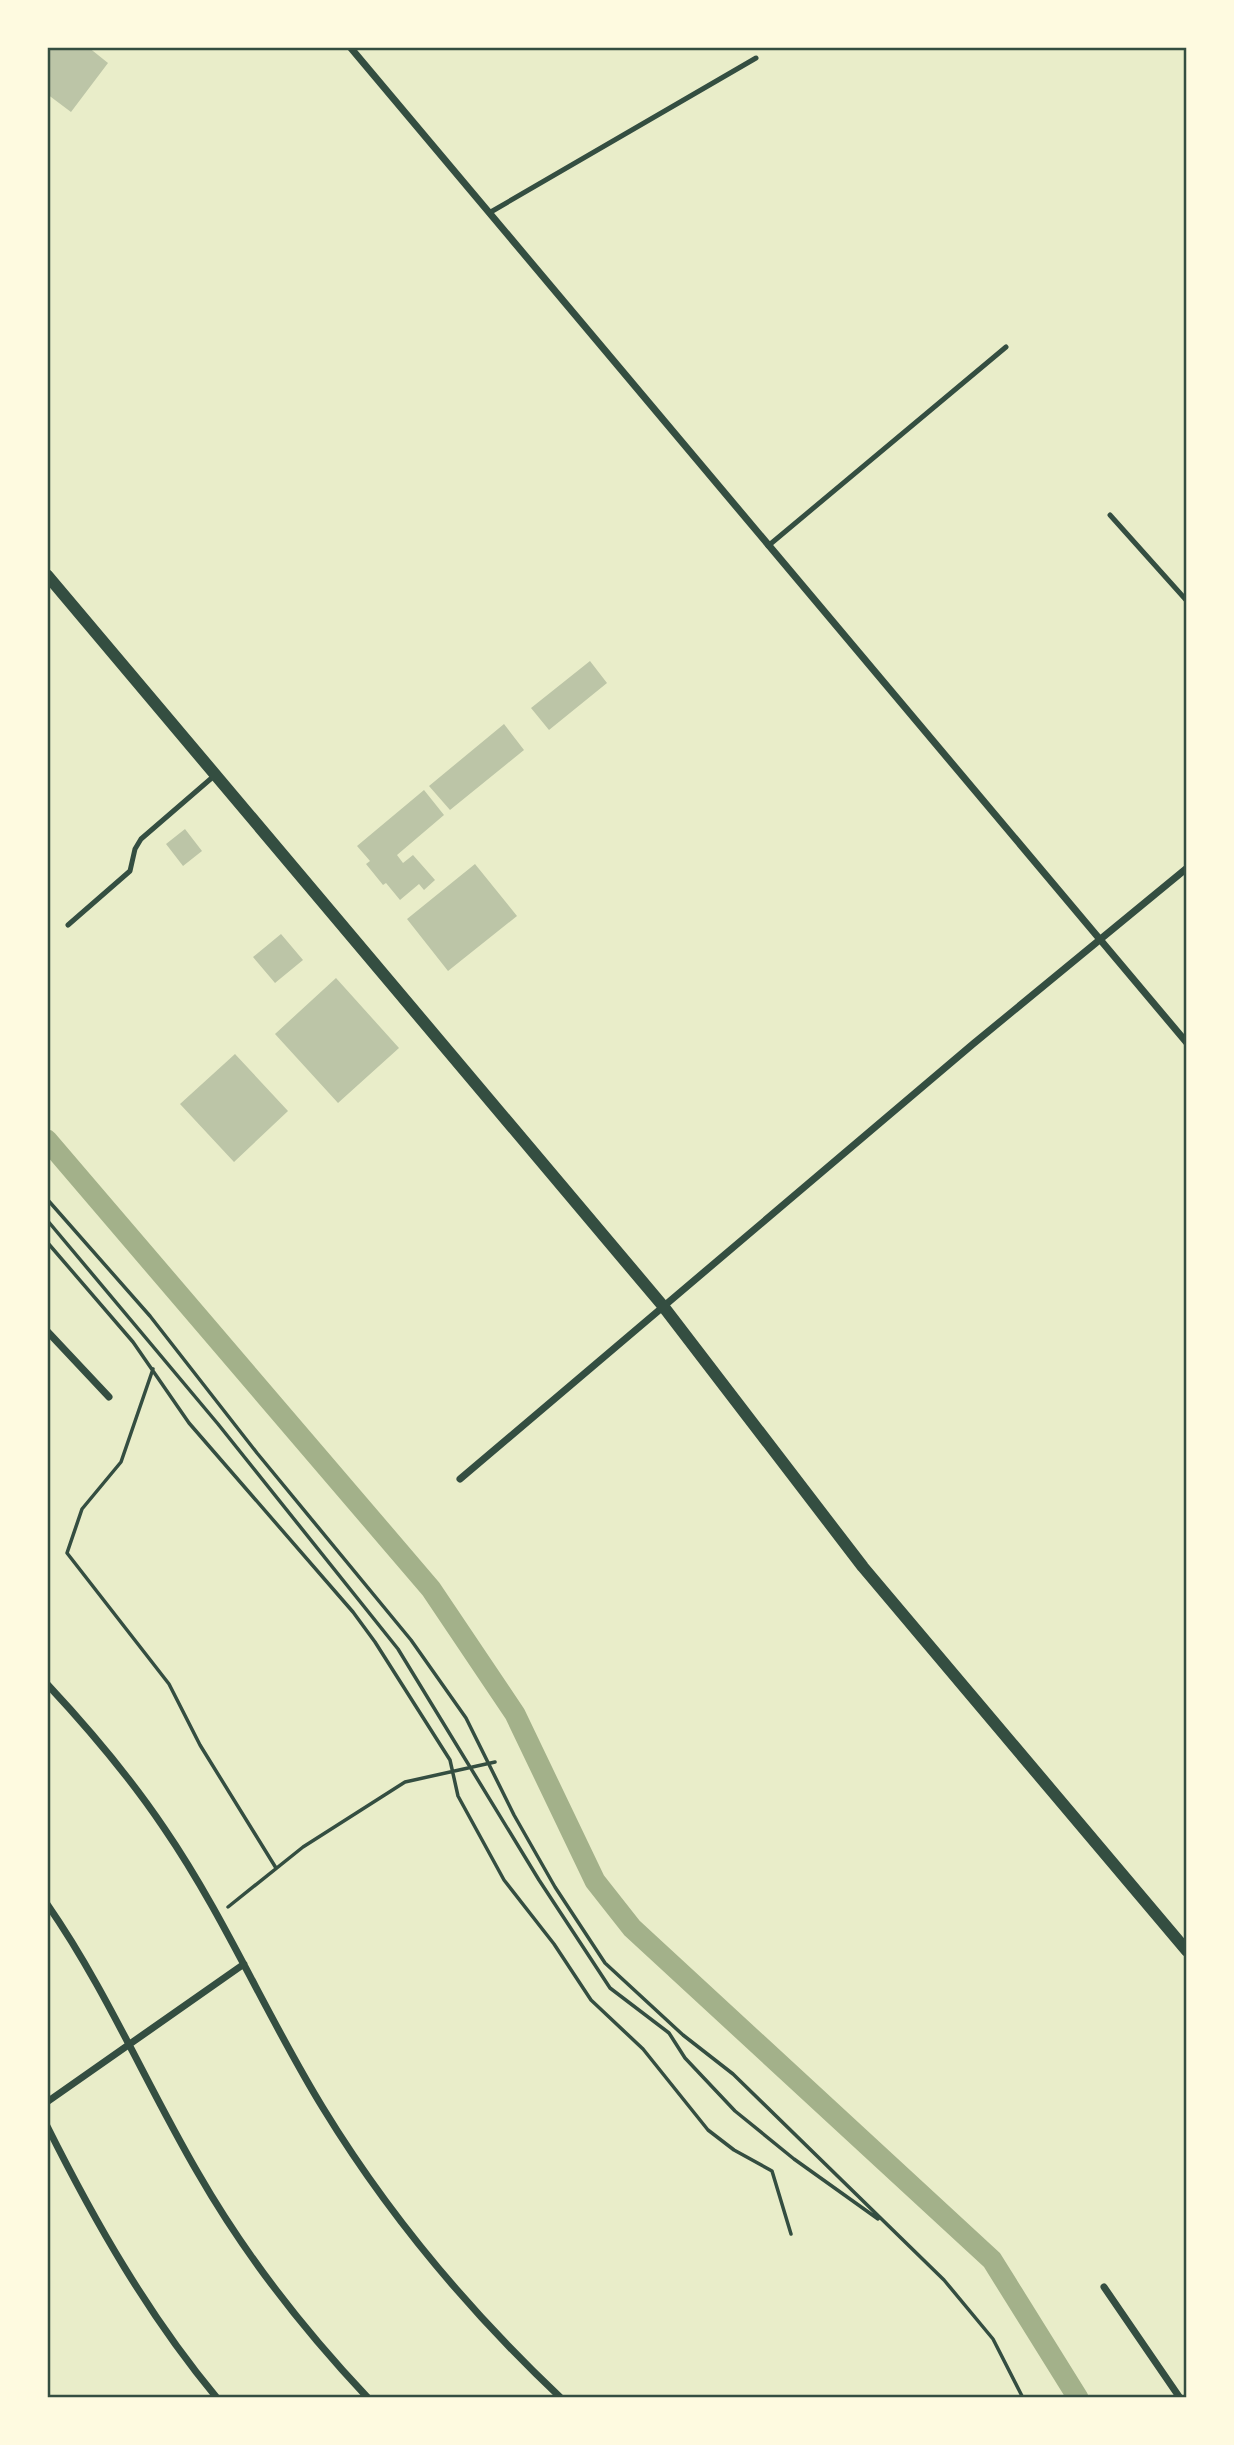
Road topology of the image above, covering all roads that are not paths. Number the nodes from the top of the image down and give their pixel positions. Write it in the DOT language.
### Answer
graph roads {
  1 [pos="350,47"];
  2 [pos="756,58"];
  3 [pos="489,213"];
  4 [pos="1006,347"];
  5 [pos="1110,515"];
  6 [pos="768,546"];
  7 [pos="47,575"];
  8 [pos="1187,601"];
  9 [pos="216,775"];
  10 [pos="1187,868"];
  11 [pos="68,925"];
  12 [pos="1098,940"];
  13 [pos="1187,1043"];
  14 [pos="663,1306"];
  15 [pos="47,1331"];
  16 [pos="109,1397"];
  17 [pos="460,1479"];
  18 [pos="47,1684"];
  19 [pos="47,1903"];
  20 [pos="1187,1951"];
  21 [pos="244,1964"];
  22 [pos="130,2043"];
  23 [pos="47,2102"];
  24 [pos="47,2126"];
  25 [pos="1104,2287"];
  26 [pos="217,2398"];
  27 [pos="368,2398"];
  28 [pos="561,2398"];
  29 [pos="1180,2398"];
  1 -- 3 [label="street"];
  2 -- 3 [label="lane"];
  3 -- 6 [label="street"];
  4 -- 6 [label="lane"];
  5 -- 8 [label="lane"];
  6 -- 12 [label="street"];
  7 -- 9 [label="street"];
  9 -- 11 [label="lane"];
  9 -- 14 [label="street"];
  10 -- 12 [label="street"];
  12 -- 13 [label="street"];
  12 -- 14 [label="street"];
  14 -- 17 [label="street"];
  14 -- 20 [label="street"];
  15 -- 16 [label="street"];
  18 -- 21 [label="street"];
  19 -- 22 [label="street"];
  21 -- 22 [label="street"];
  21 -- 28 [label="street"];
  22 -- 23 [label="street"];
  22 -- 27 [label="street"];
  24 -- 26 [label="street"];
  25 -- 29 [label="street"];
}
